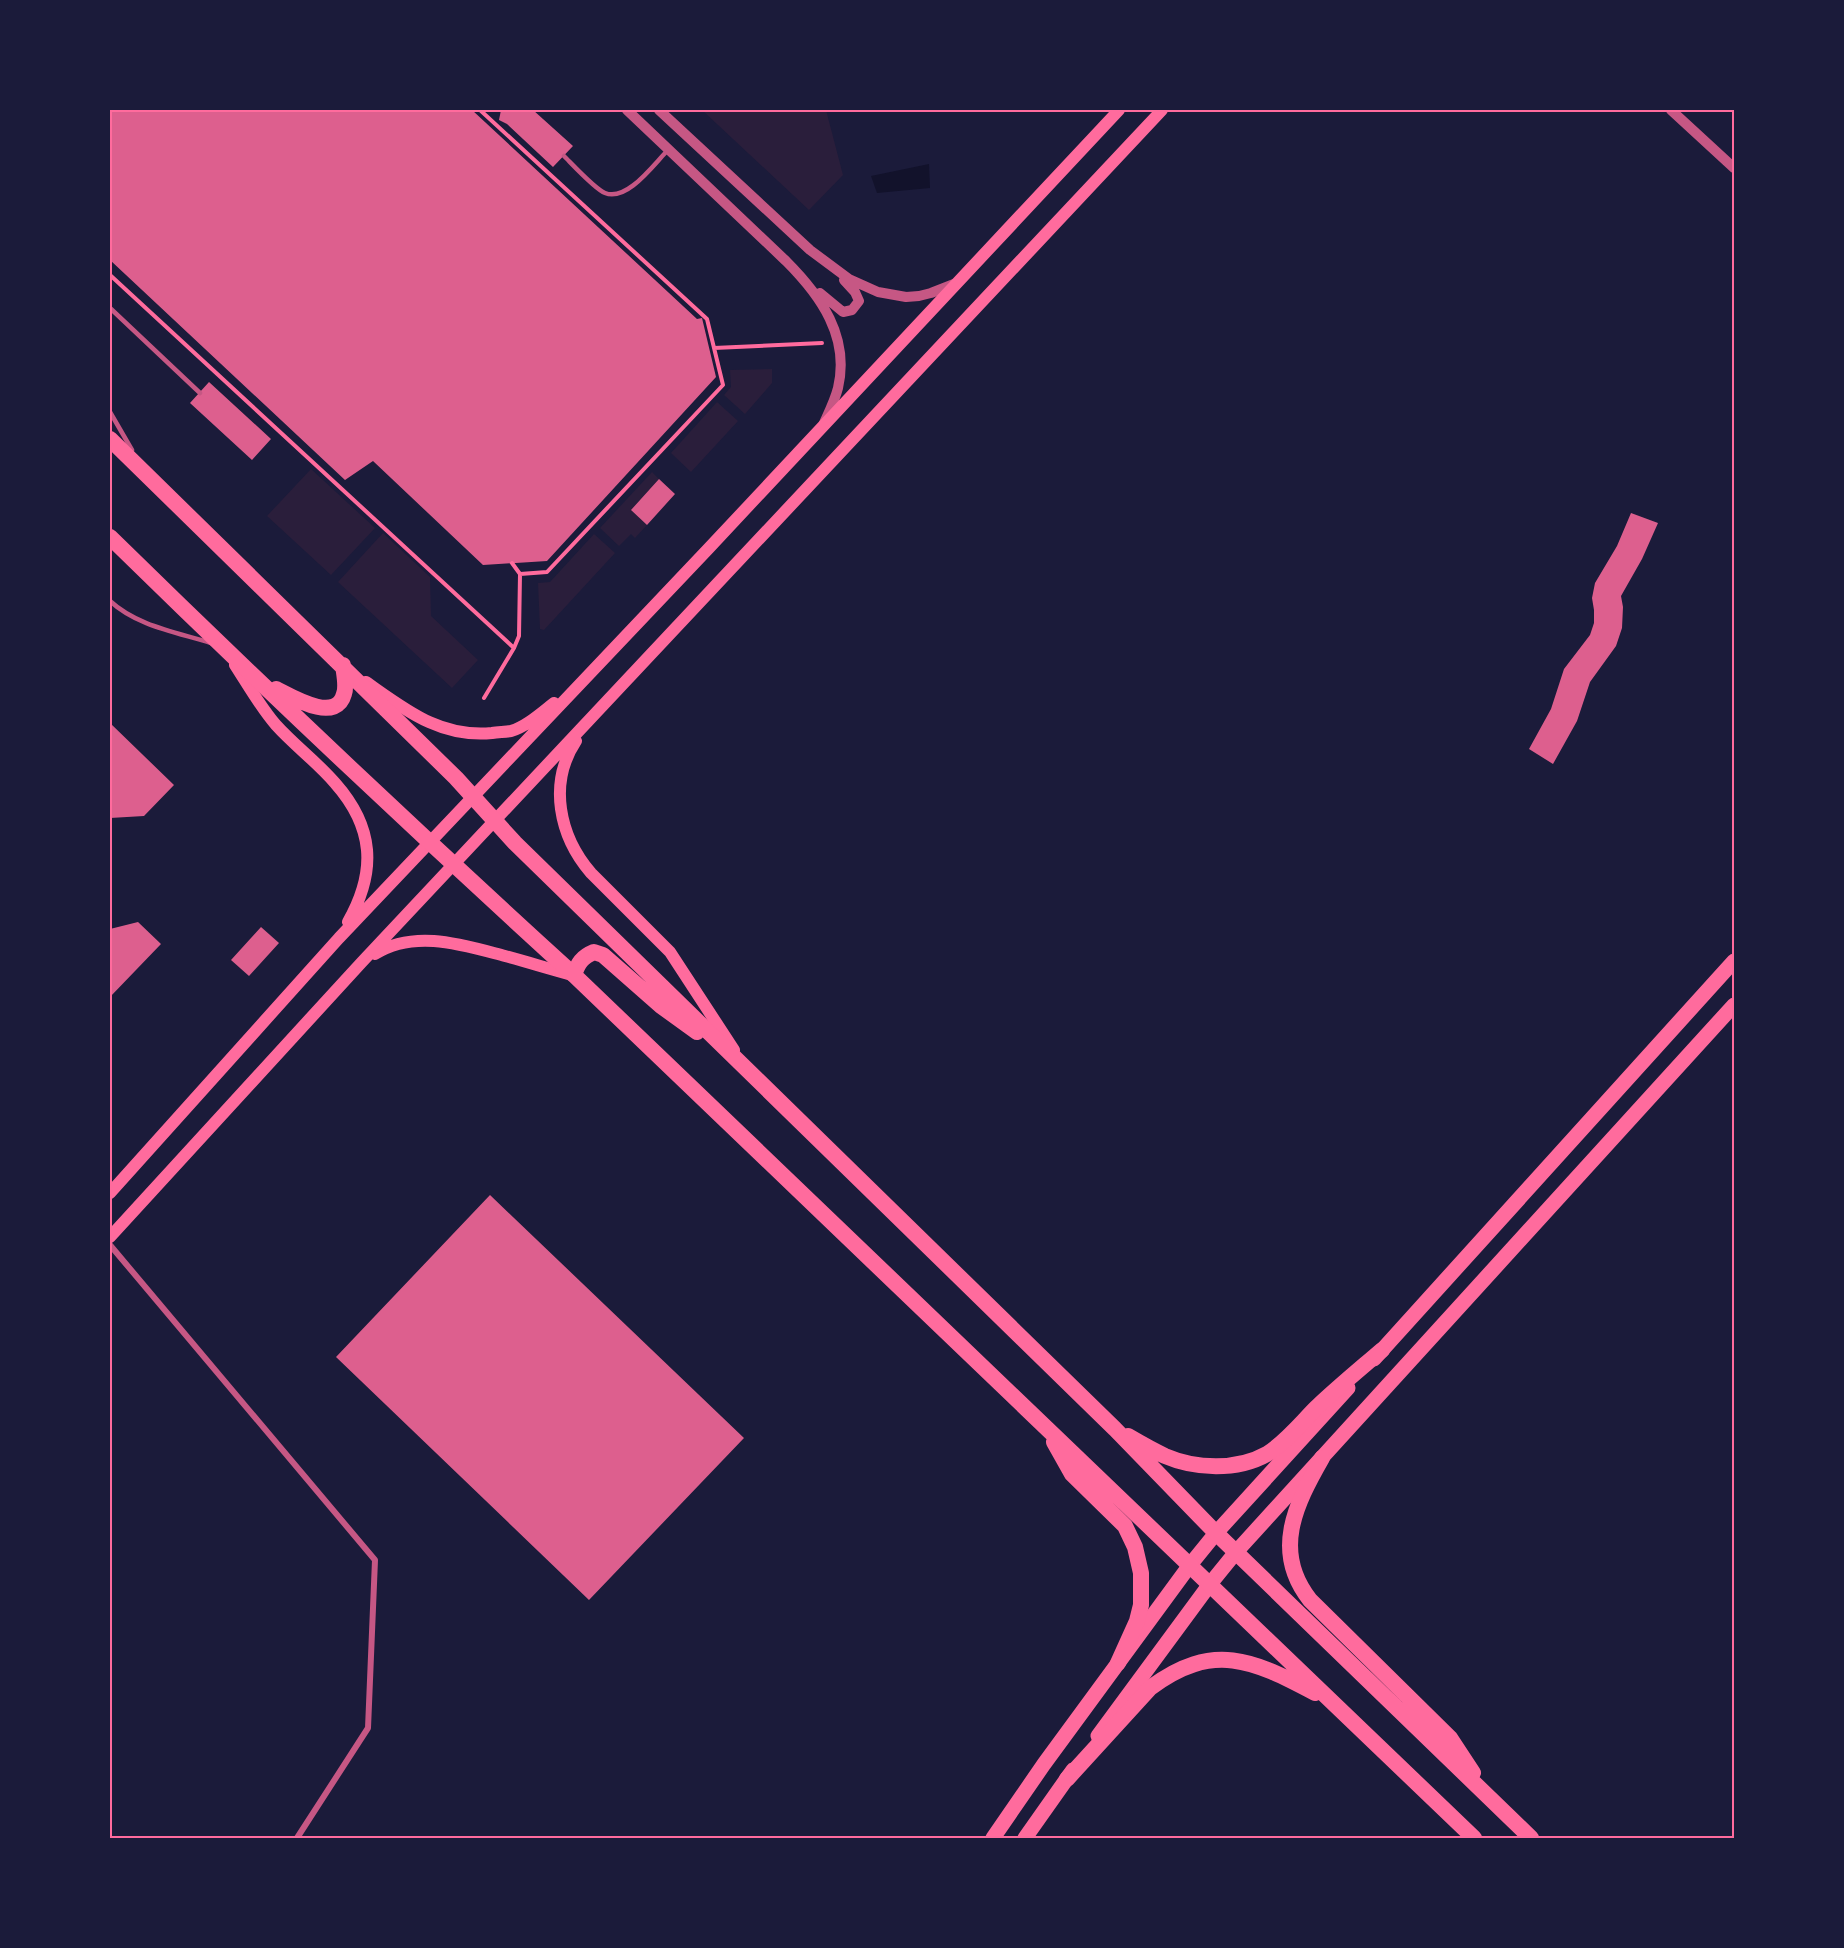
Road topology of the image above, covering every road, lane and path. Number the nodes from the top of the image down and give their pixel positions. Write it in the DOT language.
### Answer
graph roads {
  1 [pos="480,110"];
  2 [pos="627,110"];
  3 [pos="659,110"];
  4 [pos="1119,110"];
  5 [pos="1162,110"];
  6 [pos="1671,110"];
  7 [pos="669,149"];
  8 [pos="564,156"];
  9 [pos="1734,168"];
  10 [pos="836,272"];
  11 [pos="110,275"];
  12 [pos="802,277"];
  13 [pos="954,284"];
  14 [pos="110,308"];
  15 [pos="822,343"];
  16 [pos="714,348"];
  17 [pos="200,393"];
  18 [pos="110,412"];
  19 [pos="824,425"];
  20 [pos="110,439"];
  21 [pos="143,471"];
  22 [pos="110,537"];
  23 [pos="512,563"];
  24 [pos="520,574"];
  25 [pos="110,601"];
  26 [pos="222,647"];
  27 [pos="514,648"];
  28 [pos="343,665"];
  29 [pos="584,680"];
  30 [pos="262,682"];
  31 [pos="484,698"];
  32 [pos="594,714"];
  33 [pos="473,797"];
  34 [pos="495,821"];
  35 [pos="430,842"];
  36 [pos="454,865"];
  37 [pos="339,938"];
  38 [pos="1734,961"];
  39 [pos="361,963"];
  40 [pos="574,975"];
  41 [pos="1734,1005"];
  42 [pos="744,1066"];
  43 [pos="110,1192"];
  44 [pos="110,1237"];
  45 [pos="110,1245"];
  46 [pos="1382,1350"];
  47 [pos="1047,1428"];
  48 [pos="1115,1429"];
  49 [pos="1322,1458"];
  50 [pos="1216,1533"];
  51 [pos="1236,1552"];
  52 [pos="1190,1565"];
  53 [pos="1210,1584"];
  54 [pos="1118,1663"];
  55 [pos="1333,1702"];
  56 [pos="1067,1779"];
  57 [pos="1490,1799"];
  58 [pos="297,1839"];
  59 [pos="993,1839"];
  60 [pos="1024,1839"];
  61 [pos="1474,1839"];
  62 [pos="1531,1839"];
  1 -- 16 [label="path"];
  2 -- 7 [label="street"];
  3 -- 10 [label="street"];
  4 -- 13 [label="main road"];
  5 -- 32 [label="main road"];
  6 -- 9 [label="street"];
  7 -- 8 [label="lane"];
  7 -- 12 [label="street"];
  10 -- 12 [label="street"];
  10 -- 13 [label="street"];
  11 -- 27 [label="path"];
  12 -- 19 [label="street"];
  13 -- 19 [label="main road"];
  14 -- 17 [label="lane"];
  15 -- 16 [label="path"];
  16 -- 24 [label="path"];
  18 -- 21 [label="lane"];
  19 -- 29 [label="main road"];
  20 -- 21 [label="highway"];
  21 -- 28 [label="highway"];
  22 -- 26 [label="highway"];
  23 -- 24 [label="path"];
  24 -- 27 [label="path"];
  25 -- 26 [label="lane"];
  26 -- 30 [label="highway"];
  26 -- 37 [label="main road"];
  27 -- 31 [label="path"];
  28 -- 29 [label="main road"];
  28 -- 30 [label="highway"];
  28 -- 33 [label="highway"];
  29 -- 33 [label="main road"];
  30 -- 35 [label="highway"];
  32 -- 34 [label="main road"];
  32 -- 42 [label="main road"];
  33 -- 34 [label="highway"];
  33 -- 35 [label="main road"];
  34 -- 36 [label="main road"];
  34 -- 42 [label="highway"];
  35 -- 36 [label="highway"];
  35 -- 37 [label="main road"];
  36 -- 39 [label="main road"];
  36 -- 40 [label="highway"];
  37 -- 43 [label="main road"];
  38 -- 46 [label="main road"];
  39 -- 40 [label="main road"];
  39 -- 44 [label="main road"];
  40 -- 42 [label="highway"];
  40 -- 47 [label="highway"];
  41 -- 49 [label="main road"];
  42 -- 48 [label="highway"];
  45 -- 58 [label="street"];
  46 -- 48 [label="highway"];
  46 -- 50 [label="main road"];
  47 -- 52 [label="highway"];
  47 -- 54 [label="highway"];
  48 -- 50 [label="highway"];
  49 -- 51 [label="main road"];
  49 -- 57 [label="highway"];
  50 -- 51 [label="highway"];
  50 -- 52 [label="main road"];
  51 -- 53 [label="main road"];
  51 -- 57 [label="highway"];
  52 -- 53 [label="highway"];
  52 -- 54 [label="main road"];
  53 -- 55 [label="highway"];
  53 -- 56 [label="main road"];
  54 -- 59 [label="main road"];
  55 -- 56 [label="highway"];
  55 -- 61 [label="highway"];
  56 -- 60 [label="main road"];
  57 -- 62 [label="highway"];
}
